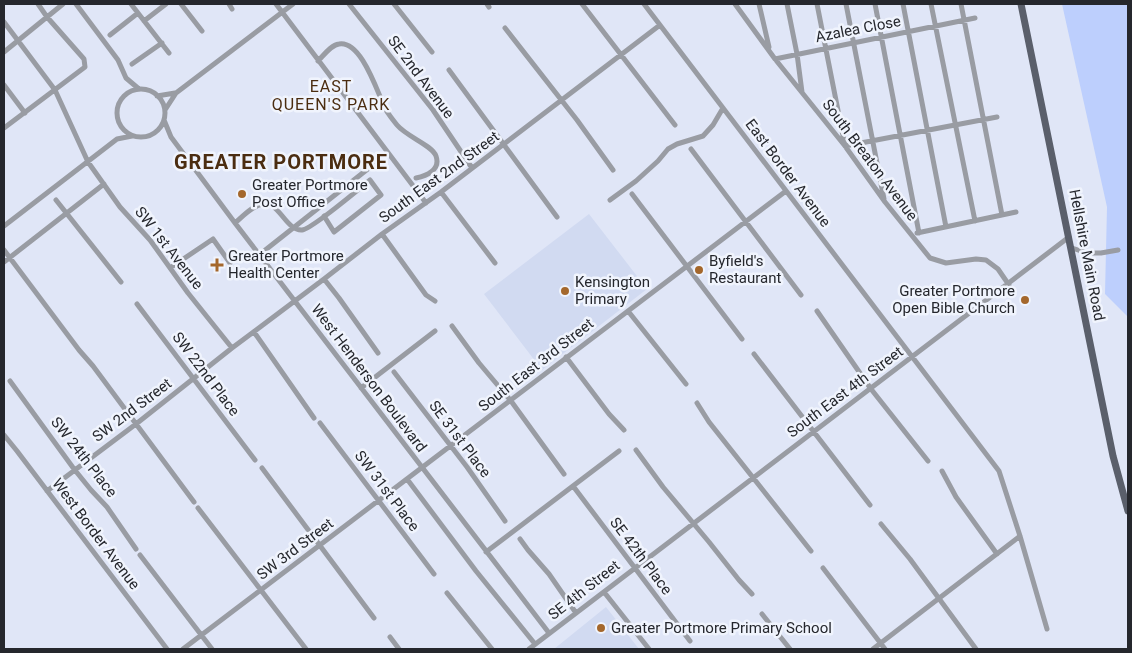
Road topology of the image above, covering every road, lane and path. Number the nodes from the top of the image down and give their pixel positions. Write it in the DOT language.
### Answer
graph roads {
  1 [pos="38,4"];
  2 [pos="62,4"];
  3 [pos="76,4"];
  4 [pos="131,4"];
  5 [pos="166,4"];
  6 [pos="181,4"];
  7 [pos="276,4"];
  8 [pos="293,4"];
  9 [pos="349,4"];
  10 [pos="394,4"];
  11 [pos="582,4"];
  12 [pos="644,4"];
  13 [pos="735,4"];
  14 [pos="759,4"];
  15 [pos="787,4"];
  16 [pos="817,4"];
  17 [pos="846,4"];
  18 [pos="875,4"];
  19 [pos="902,4"];
  20 [pos="931,4"];
  21 [pos="961,4"];
  22 [pos="1021,4"];
  23 [pos="282,12"];
  24 [pos="138,13"];
  25 [pos="47,17"];
  26 [pos="975,18"];
  27 [pos="144,21"];
  28 [pos="964,21"];
  29 [pos="4,22"];
  30 [pos="660,25"];
  31 [pos="935,26"];
  32 [pos="505,28"];
  33 [pos="202,31"];
  34 [pos="908,32"];
  35 [pos="110,35"];
  36 [pos="882,37"];
  37 [pos="18,40"];
  38 [pos="162,43"];
  39 [pos="853,43"];
  40 [pos="826,48"];
  41 [pos="769,50"];
  42 [pos="4,52"];
  43 [pos="432,52"];
  44 [pos="169,54"];
  45 [pos="797,54"];
  46 [pos="621,55"];
  47 [pos="776,59"];
  48 [pos="318,61"];
  49 [pos="132,64"];
  50 [pos="449,70"];
  51 [pos="126,78"];
  52 [pos="4,85"];
  53 [pos="140,89"];
  54 [pos="55,90"];
  55 [pos="176,93"];
  56 [pos="802,93"];
  57 [pos="125,95"];
  58 [pos="157,96"];
  59 [pos="561,101"];
  60 [pos="723,108"];
  61 [pos="165,110"];
  62 [pos="25,113"];
  63 [pos="997,117"];
  64 [pos="983,119"];
  65 [pos="164,120"];
  66 [pos="956,124"];
  67 [pos="675,125"];
  68 [pos="120,126"];
  69 [pos="4,128"];
  70 [pos="927,130"];
  71 [pos="156,132"];
  72 [pos="901,135"];
  73 [pos="132,136"];
  74 [pos="171,137"];
  75 [pos="117,139"];
  76 [pos="872,140"];
  77 [pos="503,145"];
  78 [pos="844,146"];
  79 [pos="691,149"];
  80 [pos="388,153"];
  81 [pos="88,162"];
  82 [pos="472,168"];
  83 [pos="613,170"];
  84 [pos="364,172"];
  85 [pos="416,178"];
  86 [pos="370,180"];
  87 [pos="104,184"];
  88 [pos="786,191"];
  89 [pos="441,192"];
  90 [pos="632,194"];
  91 [pos="56,200"];
  92 [pos="610,200"];
  93 [pos="885,202"];
  94 [pos="426,203"];
  95 [pos="1016,212"];
  96 [pos="67,213"];
  97 [pos="1002,215"];
  98 [pos="324,216"];
  99 [pos="557,217"];
  100 [pos="975,221"];
  101 [pos="745,222"];
  102 [pos="235,223"];
  103 [pos="4,226"];
  104 [pos="946,227"];
  105 [pos="293,228"];
  106 [pos="919,233"];
  107 [pos="382,234"];
  108 [pos="910,234"];
  109 [pos="1070,237"];
  110 [pos="1072,248"];
  111 [pos="4,250"];
  112 [pos="1118,250"];
  113 [pos="259,255"];
  114 [pos="10,257"];
  115 [pos="4,262"];
  116 [pos="230,263"];
  117 [pos="495,263"];
  118 [pos="688,267"];
  119 [pos="170,268"];
  120 [pos="324,280"];
  121 [pos="120,282"];
  122 [pos="1009,284"];
  123 [pos="801,295"];
  124 [pos="435,301"];
  125 [pos="294,302"];
  126 [pos="137,304"];
  127 [pos="628,311"];
  128 [pos="817,311"];
  129 [pos="452,326"];
  130 [pos="435,331"];
  131 [pos="254,332"];
  132 [pos="742,339"];
  133 [pos="232,348"];
  134 [pos="378,353"];
  135 [pos="754,354"];
  136 [pos="566,358"];
  137 [pos="911,358"];
  138 [pos="394,372"];
  139 [pos="192,379"];
  140 [pos="10,381"];
  141 [pos="686,384"];
  142 [pos="361,388"];
  143 [pos="871,389"];
  144 [pos="510,401"];
  145 [pos="697,403"];
  146 [pos="314,418"];
  147 [pos="320,423"];
  148 [pos="136,424"];
  149 [pos="624,430"];
  150 [pos="813,432"];
  151 [pos="4,436"];
  152 [pos="450,446"];
  153 [pos="636,450"];
  154 [pos="619,451"];
  155 [pos="255,460"];
  156 [pos="928,461"];
  157 [pos="421,467"];
  158 [pos="262,468"];
  159 [pos="74,469"];
  160 [pos="942,471"];
  161 [pos="564,474"];
  162 [pos="754,477"];
  163 [pos="407,479"];
  164 [pos="573,486"];
  165 [pos="47,491"];
  166 [pos="194,502"];
  167 [pos="379,502"];
  168 [pos="870,504"];
  169 [pos="198,508"];
  170 [pos="1128,511"];
  171 [pos="505,522"];
  172 [pos="694,523"];
  173 [pos="881,524"];
  174 [pos="1020,536"];
  175 [pos="520,539"];
  176 [pos="319,546"];
  177 [pos="136,549"];
  178 [pos="811,551"];
  179 [pos="486,552"];
  180 [pos="997,554"];
  181 [pos="140,555"];
  182 [pos="635,567"];
  183 [pos="823,568"];
  184 [pos="434,574"];
  185 [pos="261,591"];
  186 [pos="604,592"];
  187 [pos="447,593"];
  188 [pos="752,594"];
  189 [pos="938,599"];
  190 [pos="576,614"];
  191 [pos="762,614"];
  192 [pos="374,618"];
  193 [pos="1047,629"];
  194 [pos="549,633"];
  195 [pos="202,636"];
  196 [pos="390,637"];
  197 [pos="690,641"];
  198 [pos="880,644"];
  199 [pos="533,647"];
  200 [pos="167,649"];
  201 [pos="183,649"];
  202 [pos="212,649"];
  203 [pos="306,649"];
  204 [pos="399,649"];
  205 [pos="492,649"];
  206 [pos="649,649"];
  207 [pos="790,649"];
  208 [pos="873,649"];
  209 [pos="884,649"];
  210 [pos="976,649"];
  1 -- 25 [label="street"];
  2 -- 25 [label="street"];
  3 -- 51 [label="street"];
  4 -- 24 [label="street"];
  5 -- 27 [label="street"];
  6 -- 33 [label="street"];
  7 -- 23 [label="street"];
  8 -- 23 [label="street"];
  9 -- 82 [label="street, SE 2nd Avenue"];
  10 -- 43 [label="street"];
  11 -- 46 [label="street"];
  12 -- 30 [label="street, East Border Avenue"];
  13 -- 41 [label="street, South Breaton Avenue"];
  14 -- 41 [label="street"];
  15 -- 45 [label="street"];
  16 -- 40 [label="street"];
  17 -- 39 [label="street"];
  18 -- 36 [label="street"];
  19 -- 34 [label="street"];
  20 -- 31 [label="street"];
  21 -- 28 [label="street"];
  22 -- 109 [label="main road, Hellshire Main Road"];
  23 -- 48 [label="street"];
  23 -- 55 [label="street"];
  24 -- 27 [label="street"];
  24 -- 35 [label="street"];
  25 -- 37 [label="street"];
  25 -- 54 [label="street"];
  26 -- 28 [label="street, Azalea Close"];
  27 -- 38 [label="street"];
  28 -- 31 [label="street, Azalea Close"];
  28 -- 64 [label="street"];
  29 -- 37 [label="street, SW 1st Avenue"];
  30 -- 46 [label="street, South East 2nd Street"];
  30 -- 60 [label="street, East Border Avenue"];
  31 -- 34 [label="street, Azalea Close"];
  31 -- 66 [label="street"];
  32 -- 59 [label="street"];
  34 -- 36 [label="street, Azalea Close"];
  34 -- 70 [label="street"];
  36 -- 39 [label="street, Azalea Close"];
  36 -- 72 [label="street"];
  37 -- 42 [label="street"];
  37 -- 54 [label="street, SW 1st Avenue"];
  38 -- 44 [label="street"];
  38 -- 49 [label="street"];
  39 -- 40 [label="street, Azalea Close"];
  39 -- 76 [label="street"];
  40 -- 45 [label="street, Azalea Close"];
  40 -- 78 [label="street"];
  41 -- 47 [label="street, South Breaton Avenue"];
  45 -- 47 [label="street, Azalea Close"];
  45 -- 56 [label="street"];
  46 -- 59 [label="street, South East 2nd Street"];
  46 -- 67 [label="street"];
  47 -- 56 [label="street, South Breaton Avenue"];
  48 -- 80 [label="street"];
  48 -- 85 [label="street"];
  50 -- 77 [label="street"];
  51 -- 53 [label="street"];
  51 -- 57 [label="street"];
  52 -- 62 [label="street"];
  53 -- 57 [label="street"];
  53 -- 58 [label="street"];
  54 -- 62 [label="street"];
  54 -- 81 [label="street, SW 1st Avenue"];
  55 -- 58 [label="street"];
  55 -- 61 [label="street"];
  56 -- 78 [label="street, South Breaton Avenue"];
  57 -- 68 [label="street"];
  58 -- 61 [label="street"];
  59 -- 77 [label="street, South East 2nd Street"];
  59 -- 83 [label="street"];
  60 -- 88 [label="street, East Border Avenue"];
  60 -- 92 [label="street"];
  61 -- 65 [label="street"];
  62 -- 69 [label="street"];
  63 -- 64 [label="street"];
  64 -- 66 [label="street"];
  64 -- 97 [label="street"];
  65 -- 71 [label="street"];
  65 -- 74 [label="street, West Henderson Boulevard"];
  66 -- 70 [label="street"];
  66 -- 100 [label="street"];
  68 -- 73 [label="street"];
  68 -- 75 [label="street"];
  70 -- 72 [label="street"];
  70 -- 104 [label="street"];
  71 -- 73 [label="street"];
  71 -- 74 [label="street"];
  72 -- 76 [label="street"];
  72 -- 106 [label="street"];
  73 -- 75 [label="street"];
  74 -- 102 [label="street, West Henderson Boulevard"];
  75 -- 81 [label="street"];
  76 -- 78 [label="street"];
  76 -- 93 [label="street"];
  77 -- 82 [label="street, South East 2nd Street"];
  77 -- 99 [label="street"];
  78 -- 93 [label="street, South Breaton Avenue"];
  79 -- 101 [label="street"];
  80 -- 84 [label="street"];
  80 -- 94 [label="street"];
  81 -- 87 [label="street, SW 1st Avenue"];
  81 -- 103 [label="street"];
  82 -- 89 [label="street, South East 2nd Street"];
  84 -- 86 [label="street"];
  84 -- 105 [label="street"];
  86 -- 98 [label="street"];
  86 -- 98 [label="street"];
  87 -- 96 [label="street"];
  87 -- 119 [label="street, SW 1st Avenue"];
  88 -- 101 [label="street, South East 3rd Street"];
  88 -- 137 [label="street, East Border Avenue"];
  89 -- 94 [label="street, South East 2nd Street"];
  89 -- 117 [label="street"];
  90 -- 118 [label="street"];
  91 -- 96 [label="street"];
  93 -- 108 [label="street, South Breaton Avenue"];
  94 -- 107 [label="street, South East 2nd Street"];
  95 -- 97 [label="street"];
  96 -- 114 [label="street"];
  96 -- 121 [label="street"];
  97 -- 100 [label="street"];
  98 -- 105 [label="street"];
  100 -- 104 [label="street"];
  101 -- 118 [label="street, South East 3rd Street"];
  101 -- 123 [label="street"];
  102 -- 105 [label="street"];
  102 -- 113 [label="street, West Henderson Boulevard"];
  104 -- 106 [label="street"];
  105 -- 113 [label="street"];
  106 -- 108 [label="street"];
  107 -- 120 [label="street, South East 2nd Street"];
  107 -- 124 [label="street"];
  108 -- 122 [label="street, South Breaton Avenue"];
  109 -- 110 [label="main road, Hellshire Main Road"];
  109 -- 122 [label="street, South East 4th Street"];
  110 -- 112 [label="street"];
  110 -- 170 [label="main road, Hellshire Main Road"];
  111 -- 114 [label="street"];
  113 -- 125 [label="street, West Henderson Boulevard"];
  114 -- 115 [label="street"];
  114 -- 148 [label="street"];
  116 -- 119 [label="street"];
  118 -- 127 [label="street, South East 3rd Street"];
  118 -- 132 [label="street"];
  119 -- 133 [label="street, SW 1st Avenue"];
  120 -- 125 [label="street, South East 2nd Street"];
  120 -- 134 [label="street"];
  122 -- 137 [label="street, South East 4th Street"];
  125 -- 131 [label="street, South East 2nd Street"];
  125 -- 142 [label="street, West Henderson Boulevard"];
  126 -- 139 [label="street, SW 22nd Place"];
  127 -- 136 [label="street, South East 3rd Street"];
  127 -- 141 [label="street"];
  128 -- 143 [label="street"];
  129 -- 144 [label="street"];
  130 -- 142 [label="street"];
  131 -- 133 [label="street, South East 2nd Street"];
  131 -- 146 [label="street"];
  133 -- 139 [label="street, SW 2nd Street"];
  135 -- 150 [label="street"];
  136 -- 144 [label="street, South East 3rd Street"];
  136 -- 149 [label="street"];
  137 -- 143 [label="street, South East 4th Street"];
  137 -- 174 [label="street, East Border Avenue"];
  138 -- 152 [label="street, SE 31st Place"];
  139 -- 148 [label="street, SW 2nd Street"];
  139 -- 155 [label="street, SW 22nd Place"];
  140 -- 159 [label="street, SW 24th Place"];
  142 -- 157 [label="street, West Henderson Boulevard"];
  143 -- 150 [label="street, South East 4th Street"];
  143 -- 156 [label="street"];
  144 -- 152 [label="street, South East 3rd Street"];
  144 -- 161 [label="street"];
  145 -- 162 [label="street"];
  147 -- 167 [label="street, SW 31st Place"];
  148 -- 159 [label="street, SW 2nd Street"];
  148 -- 166 [label="street"];
  150 -- 162 [label="street, South East 4th Street"];
  150 -- 168 [label="street"];
  151 -- 165 [label="street, West Border Avenue"];
  152 -- 157 [label="street, South East 3rd Street"];
  152 -- 171 [label="street, SE 31st Place"];
  153 -- 172 [label="street"];
  154 -- 164 [label="street"];
  157 -- 163 [label="street, SW 3rd Street"];
  157 -- 179 [label="street, West Henderson Boulevard"];
  158 -- 176 [label="street"];
  159 -- 165 [label="street, SW 2nd Street"];
  159 -- 177 [label="street, SW 24th Place"];
  160 -- 180 [label="street"];
  162 -- 172 [label="street, South East 4th Street"];
  162 -- 178 [label="street"];
  163 -- 167 [label="street, SW 3rd Street"];
  163 -- 199 [label="street"];
  164 -- 179 [label="street"];
  164 -- 182 [label="street, SE 42th Place"];
  165 -- 200 [label="street, West Border Avenue"];
  167 -- 176 [label="street, SW 3rd Street"];
  167 -- 184 [label="street, SW 31st Place"];
  169 -- 185 [label="street"];
  172 -- 182 [label="street, South East 4th Street"];
  172 -- 188 [label="street"];
  173 -- 189 [label="street"];
  174 -- 180 [label="street"];
  174 -- 193 [label="street, East Border Avenue"];
  175 -- 190 [label="street"];
  176 -- 185 [label="street, SW 3rd Street"];
  176 -- 192 [label="street"];
  179 -- 194 [label="street, West Henderson Boulevard"];
  180 -- 189 [label="street"];
  181 -- 195 [label="street"];
  182 -- 186 [label="street, SE 4th Street"];
  182 -- 197 [label="street, SE 42th Place"];
  183 -- 198 [label="street"];
  185 -- 195 [label="street, SW 3rd Street"];
  185 -- 203 [label="street"];
  186 -- 190 [label="street, SE 4th Street"];
  186 -- 206 [label="street"];
  187 -- 205 [label="street"];
  189 -- 198 [label="street"];
  189 -- 210 [label="street"];
  190 -- 194 [label="street, SE 4th Street"];
  191 -- 207 [label="street"];
  194 -- 199 [label="street, SE 4th Street"];
  195 -- 201 [label="street, SW 3rd Street"];
  195 -- 202 [label="street"];
  196 -- 204 [label="street"];
  198 -- 208 [label="street"];
  198 -- 209 [label="street"];
}
